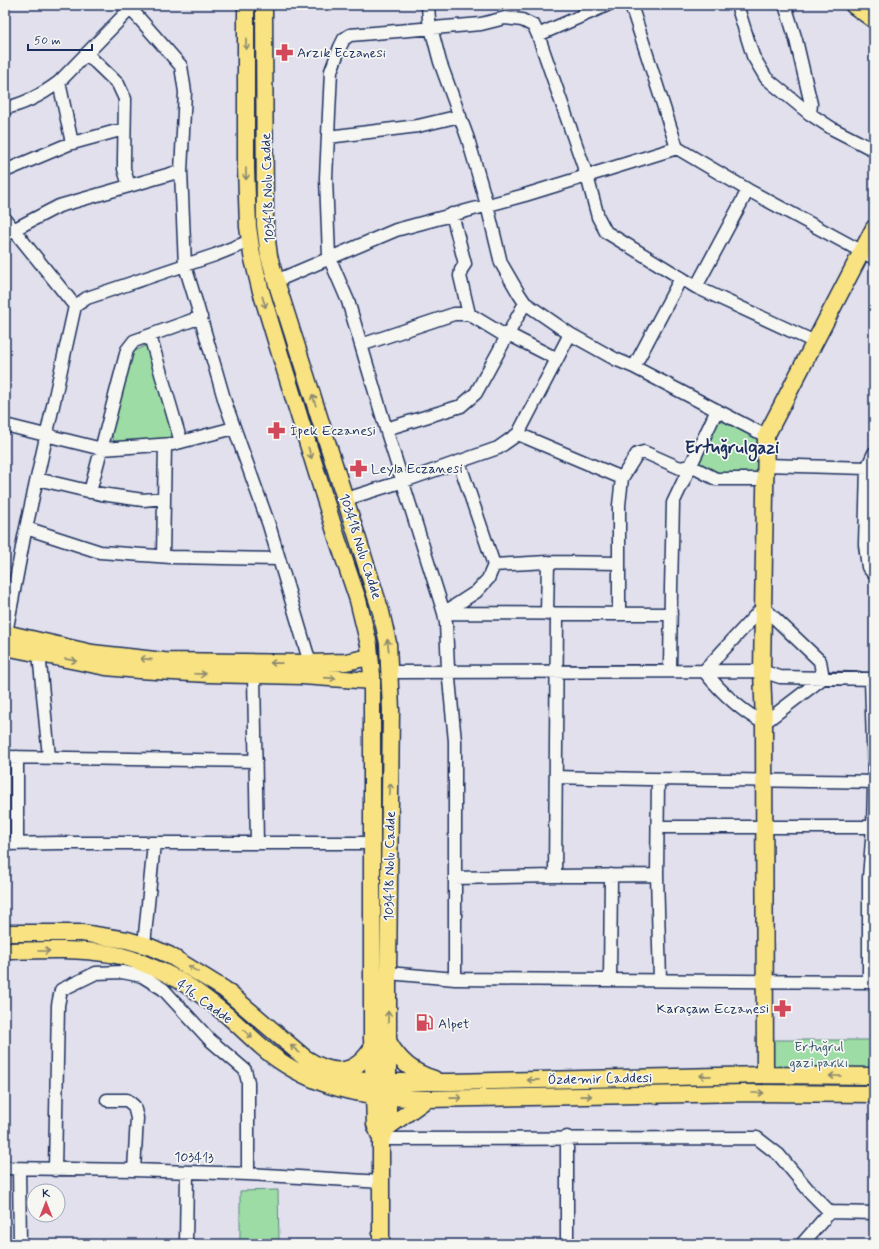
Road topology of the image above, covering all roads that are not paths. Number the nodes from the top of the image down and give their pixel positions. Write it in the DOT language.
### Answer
graph roads {
  1 [pos="246,5"];
  2 [pos="264,5"];
  3 [pos="428,5"];
  4 [pos="607,5"];
  5 [pos="631,5"];
  6 [pos="737,5"];
  7 [pos="785,5"];
  8 [pos="853,5"];
  9 [pos="132,7"];
  10 [pos="874,20"];
  11 [pos="432,28"];
  12 [pos="538,35"];
  13 [pos="87,54"];
  14 [pos="59,82"];
  15 [pos="5,108"];
  16 [pos="810,114"];
  17 [pos="460,116"];
  18 [pos="124,129"];
  19 [pos="328,137"];
  20 [pos="72,143"];
  21 [pos="677,148"];
  22 [pos="874,150"];
  23 [pos="5,171"];
  24 [pos="181,171"];
  25 [pos="587,176"];
  26 [pos="129,186"];
  27 [pos="748,190"];
  28 [pos="487,205"];
  29 [pos="452,214"];
  30 [pos="5,219"];
  31 [pos="874,228"];
  32 [pos="9,233"];
  33 [pos="250,241"];
  34 [pos="868,255"];
  35 [pos="329,257"];
  36 [pos="185,266"];
  37 [pos="681,278"];
  38 [pos="276,282"];
  39 [pos="696,287"];
  40 [pos="526,303"];
  41 [pos="75,306"];
  42 [pos="469,314"];
  43 [pos="201,317"];
  44 [pos="570,334"];
  45 [pos="150,336"];
  46 [pos="508,336"];
  47 [pos="815,342"];
  48 [pos="361,345"];
  49 [pos="557,359"];
  50 [pos="634,367"];
  51 [pos="718,410"];
  52 [pos="5,425"];
  53 [pos="234,428"];
  54 [pos="386,428"];
  55 [pos="518,434"];
  56 [pos="47,435"];
  57 [pos="766,436"];
  58 [pos="181,442"];
  59 [pos="165,445"];
  60 [pos="102,448"];
  61 [pos="874,453"];
  62 [pos="459,462"];
  63 [pos="691,466"];
  64 [pos="867,468"];
  65 [pos="765,472"];
  66 [pos="622,478"];
  67 [pos="37,479"];
  68 [pos="404,481"];
  69 [pos="90,492"];
  70 [pos="164,498"];
  71 [pos="346,499"];
  72 [pos="26,528"];
  73 [pos="163,556"];
  74 [pos="279,559"];
  75 [pos="548,562"];
  76 [pos="619,562"];
  77 [pos="494,565"];
  78 [pos="874,574"];
  79 [pos="10,580"];
  80 [pos="763,607"];
  81 [pos="444,613"];
  82 [pos="552,614"];
  83 [pos="619,614"];
  84 [pos="671,614"];
  85 [pos="5,638"];
  86 [pos="39,653"];
  87 [pos="370,657"];
  88 [pos="310,663"];
  89 [pos="670,671"];
  90 [pos="704,671"];
  91 [pos="762,671"];
  92 [pos="390,672"];
  93 [pos="557,672"];
  94 [pos="448,673"];
  95 [pos="254,675"];
  96 [pos="823,678"];
  97 [pos="872,679"];
  98 [pos="372,681"];
  99 [pos="764,723"];
  100 [pos="11,757"];
  101 [pos="49,757"];
  102 [pos="256,761"];
  103 [pos="556,777"];
  104 [pos="874,777"];
  105 [pos="658,780"];
  106 [pos="763,780"];
  107 [pos="874,782"];
  108 [pos="874,788"];
  109 [pos="658,827"];
  110 [pos="764,827"];
  111 [pos="873,827"];
  112 [pos="154,843"];
  113 [pos="257,843"];
  114 [pos="372,843"];
  115 [pos="11,844"];
  116 [pos="611,875"];
  117 [pos="657,875"];
  118 [pos="555,876"];
  119 [pos="455,878"];
  120 [pos="872,878"];
  121 [pos="5,933"];
  122 [pos="144,945"];
  123 [pos="5,951"];
  124 [pos="388,973"];
  125 [pos="455,979"];
  126 [pos="610,980"];
  127 [pos="660,980"];
  128 [pos="765,981"];
  129 [pos="871,982"];
  130 [pos="388,1041"];
  131 [pos="372,1048"];
  132 [pos="328,1070"];
  133 [pos="765,1075"];
  134 [pos="874,1076"];
  135 [pos="451,1082"];
  136 [pos="381,1089"];
  137 [pos="351,1092"];
  138 [pos="874,1094"];
  139 [pos="427,1099"];
  140 [pos="108,1100"];
  141 [pos="374,1116"];
  142 [pos="385,1133"];
  143 [pos="567,1138"];
  144 [pos="5,1168"];
  145 [pos="19,1169"];
  146 [pos="55,1170"];
  147 [pos="134,1170"];
  148 [pos="187,1172"];
  149 [pos="248,1174"];
  150 [pos="382,1182"];
  151 [pos="830,1212"];
  152 [pos="874,1212"];
  153 [pos="20,1244"];
  154 [pos="186,1244"];
  155 [pos="381,1244"];
  156 [pos="567,1244"];
  157 [pos="802,1244"];
  1 -- 33 [label="main road, one-way"];
  2 -- 38 [label="main road, 103418 Nolu Cadde"];
  3 -- 11 [label="street"];
  4 -- 12 [label="street"];
  5 -- 21 [label="street"];
  6 -- 16 [label="street"];
  7 -- 16 [label="street"];
  8 -- 10 [label="main road"];
  9 -- 13 [label="street"];
  9 -- 24 [label="street"];
  11 -- 12 [label="street"];
  11 -- 17 [label="street"];
  11 -- 19 [label="street"];
  12 -- 25 [label="street"];
  13 -- 14 [label="street"];
  13 -- 18 [label="street"];
  14 -- 15 [label="street"];
  14 -- 20 [label="street"];
  16 -- 22 [label="street"];
  17 -- 19 [label="street"];
  17 -- 28 [label="street"];
  18 -- 20 [label="street"];
  18 -- 26 [label="street"];
  19 -- 35 [label="street"];
  20 -- 23 [label="street"];
  21 -- 25 [label="street"];
  21 -- 27 [label="street"];
  24 -- 26 [label="street"];
  24 -- 36 [label="street"];
  25 -- 28 [label="street"];
  25 -- 37 [label="street"];
  26 -- 32 [label="street"];
  27 -- 34 [label="street"];
  27 -- 39 [label="street"];
  28 -- 29 [label="street"];
  28 -- 40 [label="street"];
  29 -- 35 [label="street"];
  29 -- 42 [label="street"];
  30 -- 32 [label="street"];
  31 -- 34 [label="main road"];
  32 -- 41 [label="street"];
  33 -- 36 [label="street"];
  33 -- 87 [label="main road, one-way"];
  34 -- 47 [label="main road"];
  35 -- 38 [label="street"];
  35 -- 48 [label="street"];
  36 -- 41 [label="street"];
  36 -- 43 [label="street"];
  37 -- 39 [label="street"];
  37 -- 50 [label="street"];
  71 -- 38 [label="main road, 103418 Nolu Cadde, one-way"];
  39 -- 47 [label="street"];
  40 -- 44 [label="street"];
  40 -- 46 [label="street"];
  41 -- 56 [label="street"];
  42 -- 46 [label="street"];
  42 -- 48 [label="street"];
  43 -- 45 [label="street"];
  43 -- 53 [label="street"];
  44 -- 49 [label="street"];
  44 -- 50 [label="street"];
  45 -- 58 [label="street"];
  45 -- 60 [label="street"];
  46 -- 49 [label="street"];
  46 -- 54 [label="street"];
  47 -- 57 [label="main road"];
  48 -- 54 [label="street"];
  49 -- 55 [label="street"];
  50 -- 51 [label="street"];
  51 -- 57 [label="street"];
  51 -- 63 [label="street"];
  52 -- 56 [label="street"];
  53 -- 58 [label="street"];
  53 -- 74 [label="street"];
  54 -- 68 [label="street"];
  55 -- 62 [label="street"];
  55 -- 66 [label="street"];
  56 -- 60 [label="street"];
  56 -- 67 [label="street"];
  57 -- 65 [label="main road"];
  58 -- 59 [label="street"];
  59 -- 60 [label="street"];
  59 -- 70 [label="street"];
  60 -- 69 [label="street"];
  61 -- 64 [label="street"];
  62 -- 68 [label="street"];
  62 -- 77 [label="street"];
  63 -- 65 [label="street"];
  63 -- 66 [label="street"];
  63 -- 84 [label="street"];
  64 -- 65 [label="street"];
  64 -- 78 [label="street"];
  65 -- 80 [label="main road"];
  66 -- 76 [label="street"];
  67 -- 69 [label="street"];
  67 -- 72 [label="street"];
  68 -- 71 [label="street"];
  68 -- 81 [label="street"];
  69 -- 70 [label="street"];
  70 -- 73 [label="street"];
  92 -- 71 [label="main road, 103418 Nolu Cadde, one-way"];
  72 -- 73 [label="street"];
  72 -- 79 [label="street"];
  73 -- 74 [label="street"];
  74 -- 88 [label="street"];
  75 -- 76 [label="street"];
  75 -- 77 [label="street"];
  75 -- 82 [label="street"];
  76 -- 83 [label="street"];
  77 -- 81 [label="street"];
  79 -- 85 [label="street"];
  80 -- 90 [label="street"];
  80 -- 91 [label="main road"];
  80 -- 96 [label="street"];
  81 -- 82 [label="street"];
  81 -- 94 [label="street"];
  82 -- 83 [label="street"];
  82 -- 93 [label="street"];
  83 -- 84 [label="street"];
  84 -- 89 [label="street"];
  85 -- 86 [label="main road"];
  88 -- 85 [label="main road, one-way"];
  86 -- 95 [label="main road, one-way"];
  86 -- 101 [label="street"];
  87 -- 88 [label="main road"];
  87 -- 98 [label="main road"];
  89 -- 90 [label="street"];
  89 -- 93 [label="street"];
  90 -- 91 [label="street"];
  90 -- 99 [label="street"];
  91 -- 96 [label="street"];
  91 -- 99 [label="main road"];
  92 -- 94 [label="street"];
  124 -- 92 [label="main road, 103418 Nolu Cadde, one-way"];
  93 -- 94 [label="street"];
  93 -- 103 [label="street"];
  94 -- 119 [label="street"];
  95 -- 98 [label="main road, one-way"];
  95 -- 102 [label="street"];
  96 -- 97 [label="street"];
  96 -- 99 [label="street"];
  97 -- 104 [label="street"];
  98 -- 114 [label="main road"];
  99 -- 106 [label="main road"];
  100 -- 101 [label="street"];
  100 -- 115 [label="street"];
  101 -- 102 [label="street"];
  102 -- 113 [label="street"];
  103 -- 105 [label="street"];
  103 -- 118 [label="street"];
  105 -- 106 [label="street"];
  105 -- 109 [label="street"];
  106 -- 107 [label="street"];
  106 -- 110 [label="main road"];
  108 -- 111 [label="street"];
  109 -- 110 [label="street"];
  109 -- 117 [label="street"];
  110 -- 111 [label="street"];
  110 -- 128 [label="main road"];
  111 -- 120 [label="street"];
  112 -- 113 [label="street"];
  112 -- 115 [label="street"];
  112 -- 122 [label="street"];
  113 -- 114 [label="street"];
  114 -- 131 [label="main road"];
  116 -- 117 [label="street"];
  116 -- 118 [label="street"];
  116 -- 126 [label="street"];
  117 -- 127 [label="street"];
  118 -- 119 [label="street"];
  119 -- 125 [label="street"];
  120 -- 129 [label="street"];
  121 -- 122 [label="main road, Özdemir Caddesi"];
  132 -- 122 [label="main road, Özdemir Caddesi, one-way"];
  123 -- 137 [label="main road, 416. Cadde, one-way"];
  124 -- 125 [label="street"];
  130 -- 124 [label="main road, 103418 Nolu Cadde, one-way"];
  125 -- 126 [label="street"];
  126 -- 127 [label="street"];
  127 -- 128 [label="street"];
  128 -- 129 [label="street"];
  128 -- 133 [label="main road"];
  130 -- 135 [label="main road"];
  130 -- 136 [label="main road, 103418 Nolu Cadde"];
  131 -- 132 [label="main road"];
  131 -- 136 [label="main road"];
  132 -- 136 [label="main road, Özdemir Caddesi"];
  134 -- 133 [label="main road, Özdemir Caddesi, one-way"];
  133 -- 135 [label="main road, Özdemir Caddesi, one-way"];
  135 -- 136 [label="main road, Özdemir Caddesi"];
  136 -- 137 [label="main road, 416. Cadde"];
  136 -- 139 [label="main road, Özdemir Caddesi"];
  136 -- 141 [label="main road"];
  136 -- 142 [label="main road"];
  137 -- 141 [label="main road"];
  139 -- 138 [label="main road, Özdemir Caddesi, one-way"];
  139 -- 142 [label="main road"];
  140 -- 147 [label="street"];
  141 -- 142 [label="main road"];
  142 -- 143 [label="street"];
  142 -- 150 [label="main road"];
  143 -- 151 [label="street"];
  143 -- 156 [label="street"];
  144 -- 145 [label="street, 103413"];
  145 -- 146 [label="street, 103413"];
  145 -- 153 [label="street"];
  146 -- 147 [label="street, 103413"];
  146 -- 149 [label="street"];
  147 -- 148 [label="street, 103413"];
  148 -- 149 [label="street, 103413"];
  148 -- 154 [label="street"];
  149 -- 150 [label="street, 103413"];
  150 -- 155 [label="main road"];
  151 -- 152 [label="street"];
  151 -- 157 [label="street"];
}
